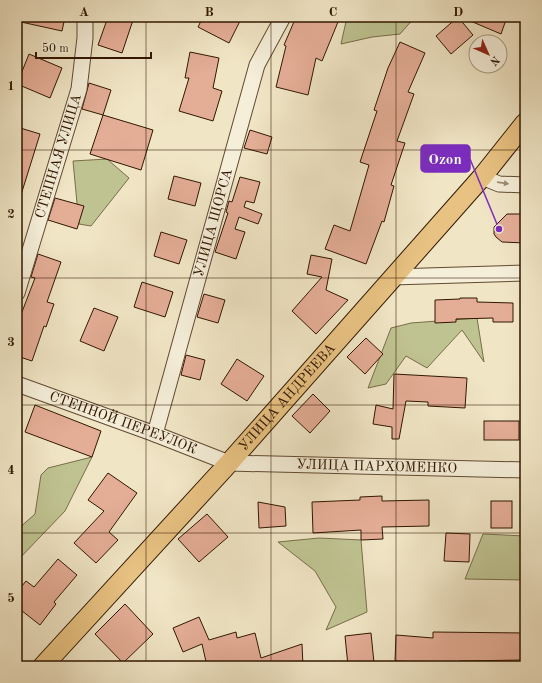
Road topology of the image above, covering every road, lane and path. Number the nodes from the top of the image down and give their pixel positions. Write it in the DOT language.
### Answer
graph roads {
  1 [pos="85,17"];
  2 [pos="282,17"];
  3 [pos="525,124"];
  4 [pos="482,176"];
  5 [pos="525,185"];
  6 [pos="525,273"];
  7 [pos="392,277"];
  8 [pos="17,293"];
  9 [pos="17,384"];
  10 [pos="155,434"];
  11 [pos="229,463"];
  12 [pos="525,470"];
  13 [pos="43,666"];
  1 -- 8 [label="street, СТЕПНАЯ УЛИЦА"];
  2 -- 10 [label="street, УЛИЦА ЩОРСА"];
  3 -- 4 [label="main road, УЛИЦА АНДРЕЕВА"];
  4 -- 5 [label="street, one-way"];
  4 -- 7 [label="main road, УЛИЦА АНДРЕЕВА"];
  6 -- 7 [label="street"];
  7 -- 11 [label="main road, УЛИЦА АНДРЕЕВА"];
  9 -- 10 [label="street, СТЕПНОЙ ПЕРЕУЛОК"];
  10 -- 11 [label="street, СТЕПНОЙ ПЕРЕУЛОК"];
  11 -- 12 [label="street, УЛИЦА ПАРХОМЕНКО"];
  11 -- 13 [label="main road, УЛИЦА АНДРЕЕВА"];
}
